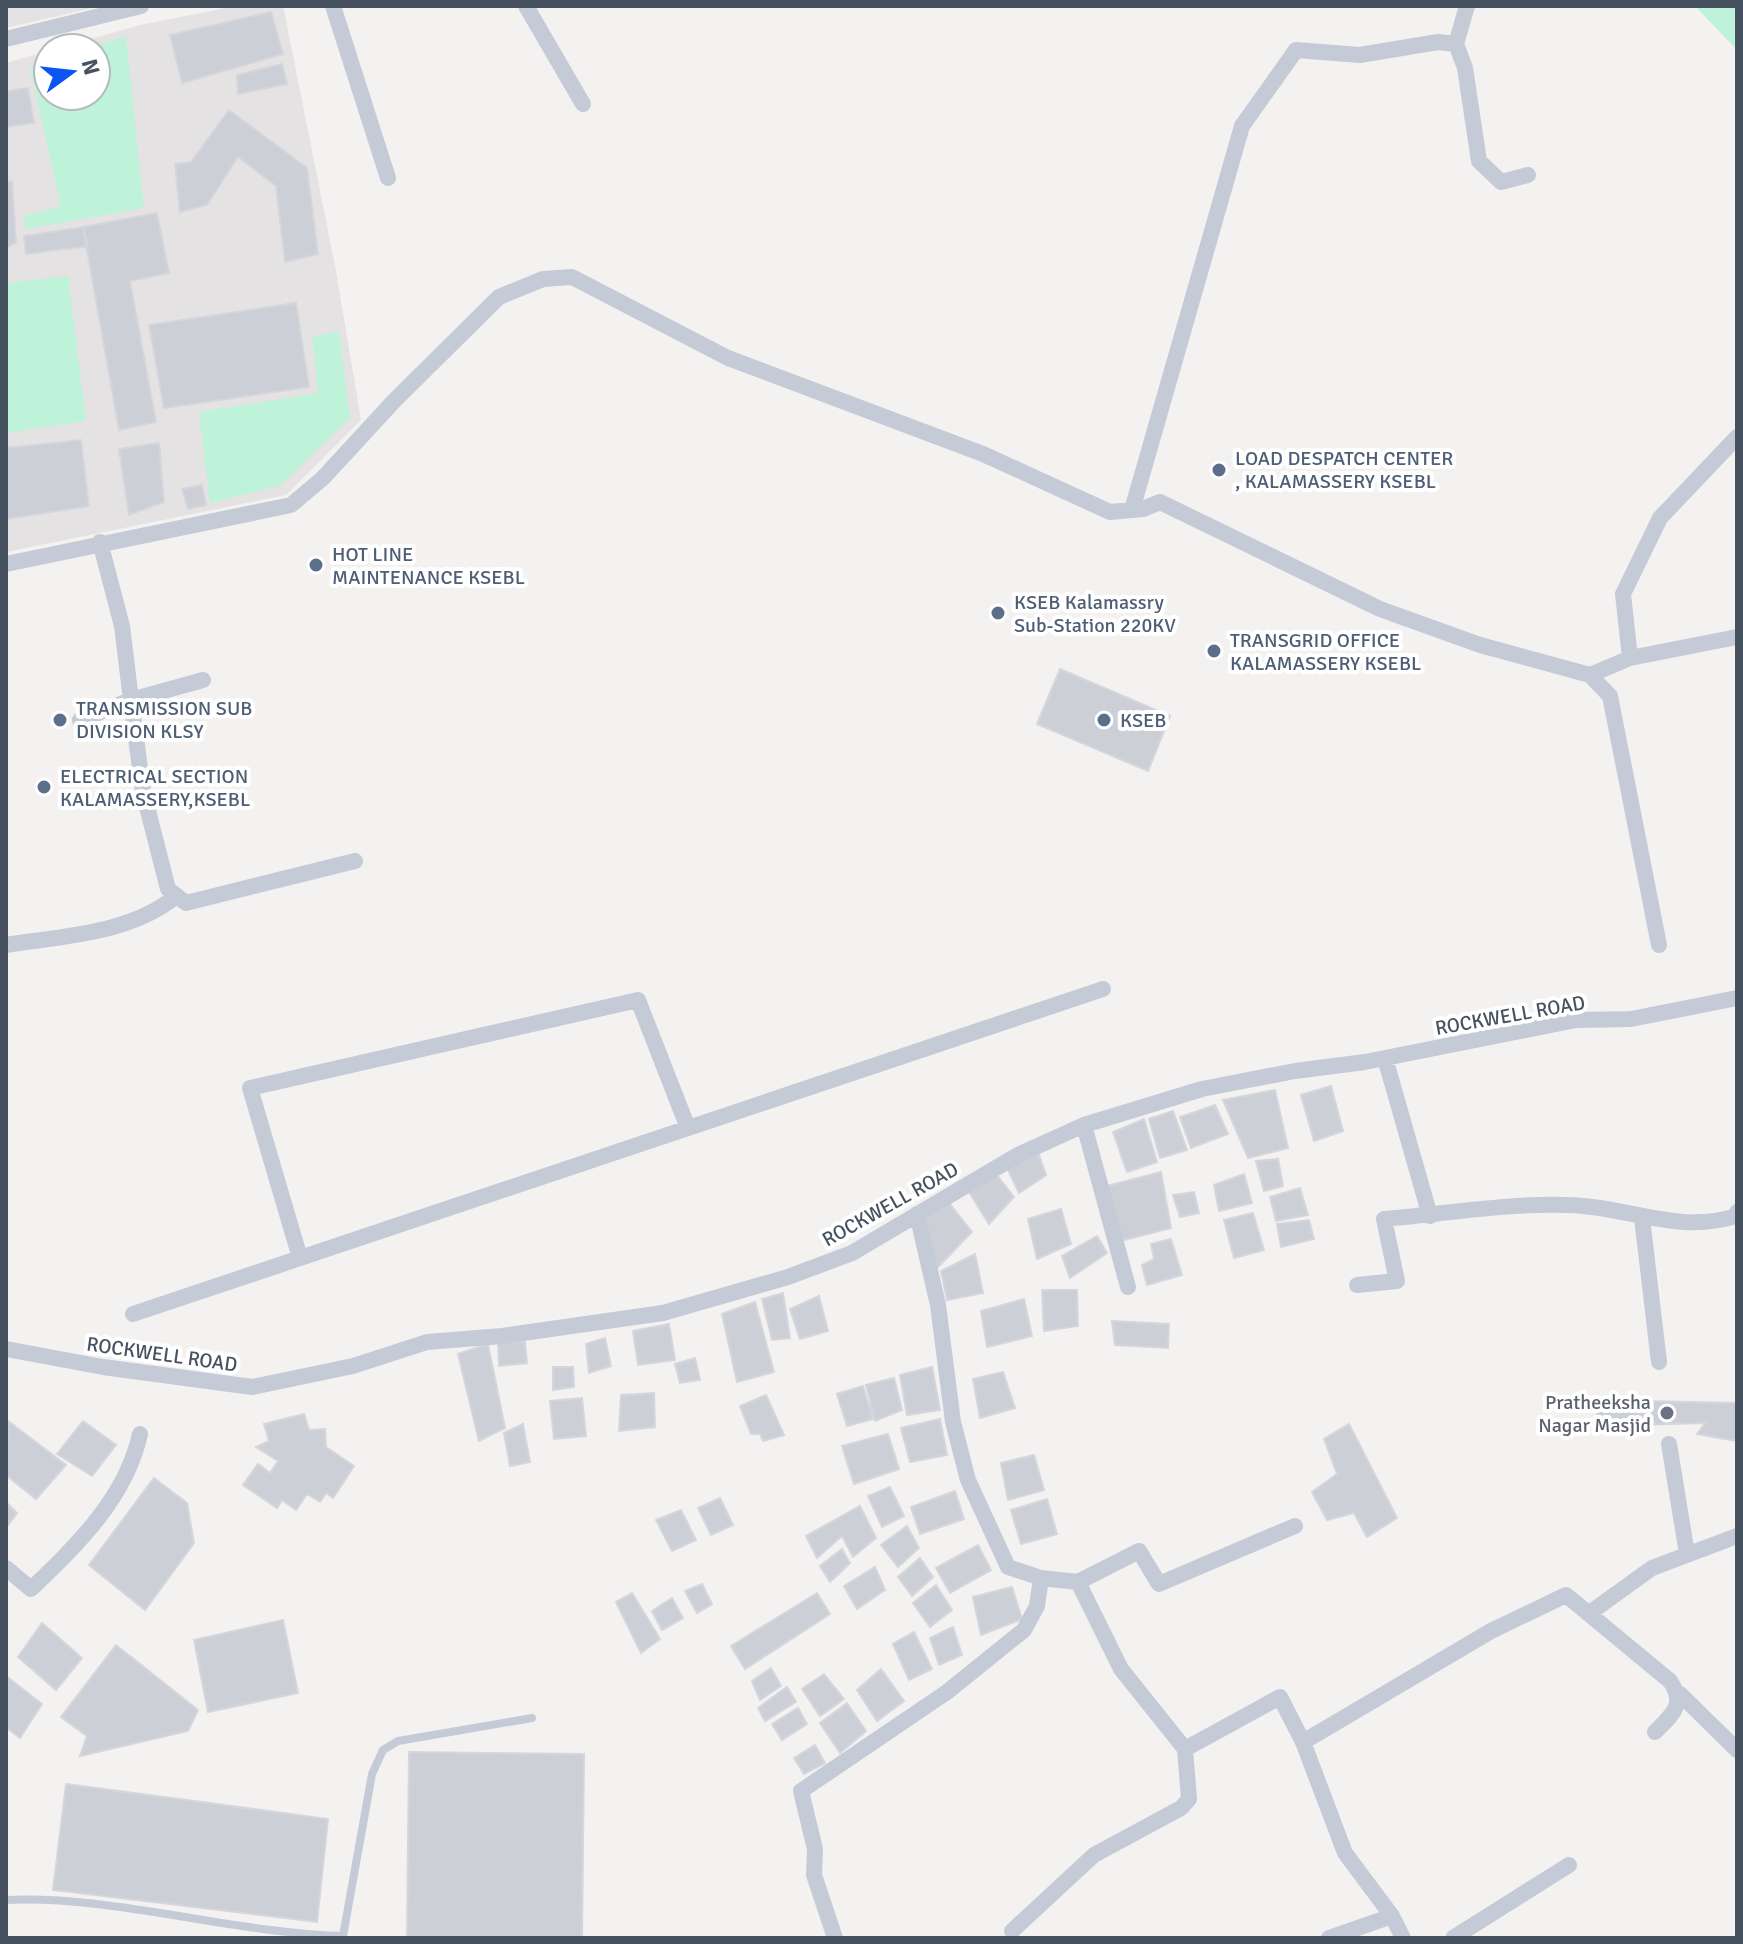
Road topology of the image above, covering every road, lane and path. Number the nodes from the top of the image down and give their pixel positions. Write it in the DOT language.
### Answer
graph roads {
  1 [pos="141,6"];
  2 [pos="333,6"];
  3 [pos="526,6"];
  4 [pos="1467,6"];
  5 [pos="6,39"];
  6 [pos="1456,44"];
  7 [pos="583,104"];
  8 [pos="1528,175"];
  9 [pos="388,178"];
  10 [pos="1737,437"];
  11 [pos="1132,510"];
  12 [pos="100,542"];
  13 [pos="6,564"];
  14 [pos="1737,637"];
  15 [pos="1630,658"];
  16 [pos="1590,675"];
  17 [pos="203,680"];
  18 [pos="131,700"];
  19 [pos="80,720"];
  20 [pos="355,861"];
  21 [pos="175,897"];
  22 [pos="6,945"];
  23 [pos="1659,945"];
  24 [pos="1103,989"];
  25 [pos="1737,998"];
  26 [pos="1385,1058"];
  27 [pos="1084,1125"];
  28 [pos="688,1128"];
  29 [pos="1737,1212"];
  30 [pos="917,1214"];
  31 [pos="1430,1216"];
  32 [pos="1642,1218"];
  33 [pos="300,1258"];
  34 [pos="1357,1285"];
  35 [pos="1128,1287"];
  36 [pos="133,1314"];
  37 [pos="6,1349"];
  38 [pos="1659,1362"];
  39 [pos="140,1434"];
  40 [pos="1669,1444"];
  41 [pos="1295,1526"];
  42 [pos="1737,1536"];
  43 [pos="1687,1554"];
  44 [pos="6,1568"];
  45 [pos="1041,1578"];
  46 [pos="1078,1582"];
  47 [pos="1591,1612"];
  48 [pos="1680,1694"];
  49 [pos="532,1718"];
  50 [pos="1655,1732"];
  51 [pos="1303,1742"];
  52 [pos="1185,1749"];
  53 [pos="1737,1750"];
  54 [pos="1569,1865"];
  55 [pos="6,1900"];
  56 [pos="1392,1916"];
  57 [pos="1012,1931"];
  58 [pos="346,1937"];
  59 [pos="835,1938"];
  60 [pos="1329,1938"];
  61 [pos="1403,1938"];
  62 [pos="1453,1938"];
  1 -- 5 [label="street"];
  2 -- 9 [label="street"];
  3 -- 7 [label="street"];
  4 -- 6 [label="street"];
  6 -- 8 [label="street"];
  6 -- 11 [label="street"];
  10 -- 15 [label="street"];
  11 -- 12 [label="street"];
  11 -- 16 [label="street"];
  12 -- 13 [label="street"];
  12 -- 18 [label="street"];
  14 -- 15 [label="street"];
  15 -- 16 [label="street"];
  16 -- 23 [label="street"];
  17 -- 18 [label="street"];
  18 -- 19 [label="street"];
  18 -- 21 [label="street"];
  20 -- 21 [label="street"];
  21 -- 22 [label="street"];
  24 -- 28 [label="street"];
  25 -- 26 [label="street, ROCKWELL ROAD"];
  26 -- 27 [label="street, ROCKWELL ROAD"];
  26 -- 31 [label="street"];
  27 -- 30 [label="street, ROCKWELL ROAD"];
  27 -- 35 [label="street"];
  28 -- 33 [label="street"];
  28 -- 33 [label="street"];
  29 -- 32 [label="street"];
  30 -- 37 [label="street, ROCKWELL ROAD"];
  30 -- 45 [label="street"];
  31 -- 32 [label="street"];
  31 -- 34 [label="street"];
  32 -- 38 [label="street"];
  33 -- 36 [label="street"];
  39 -- 44 [label="street"];
  40 -- 43 [label="street"];
  41 -- 46 [label="street"];
  42 -- 43 [label="street"];
  43 -- 47 [label="street"];
  45 -- 46 [label="street"];
  45 -- 59 [label="street"];
  46 -- 52 [label="street"];
  47 -- 48 [label="street"];
  47 -- 51 [label="street"];
  48 -- 50 [label="street"];
  48 -- 53 [label="street"];
  49 -- 58 [label="lane"];
  51 -- 52 [label="street"];
  51 -- 56 [label="street"];
  52 -- 57 [label="street"];
  54 -- 62 [label="street"];
  55 -- 58 [label="lane"];
  56 -- 60 [label="street"];
  56 -- 61 [label="street"];
}
